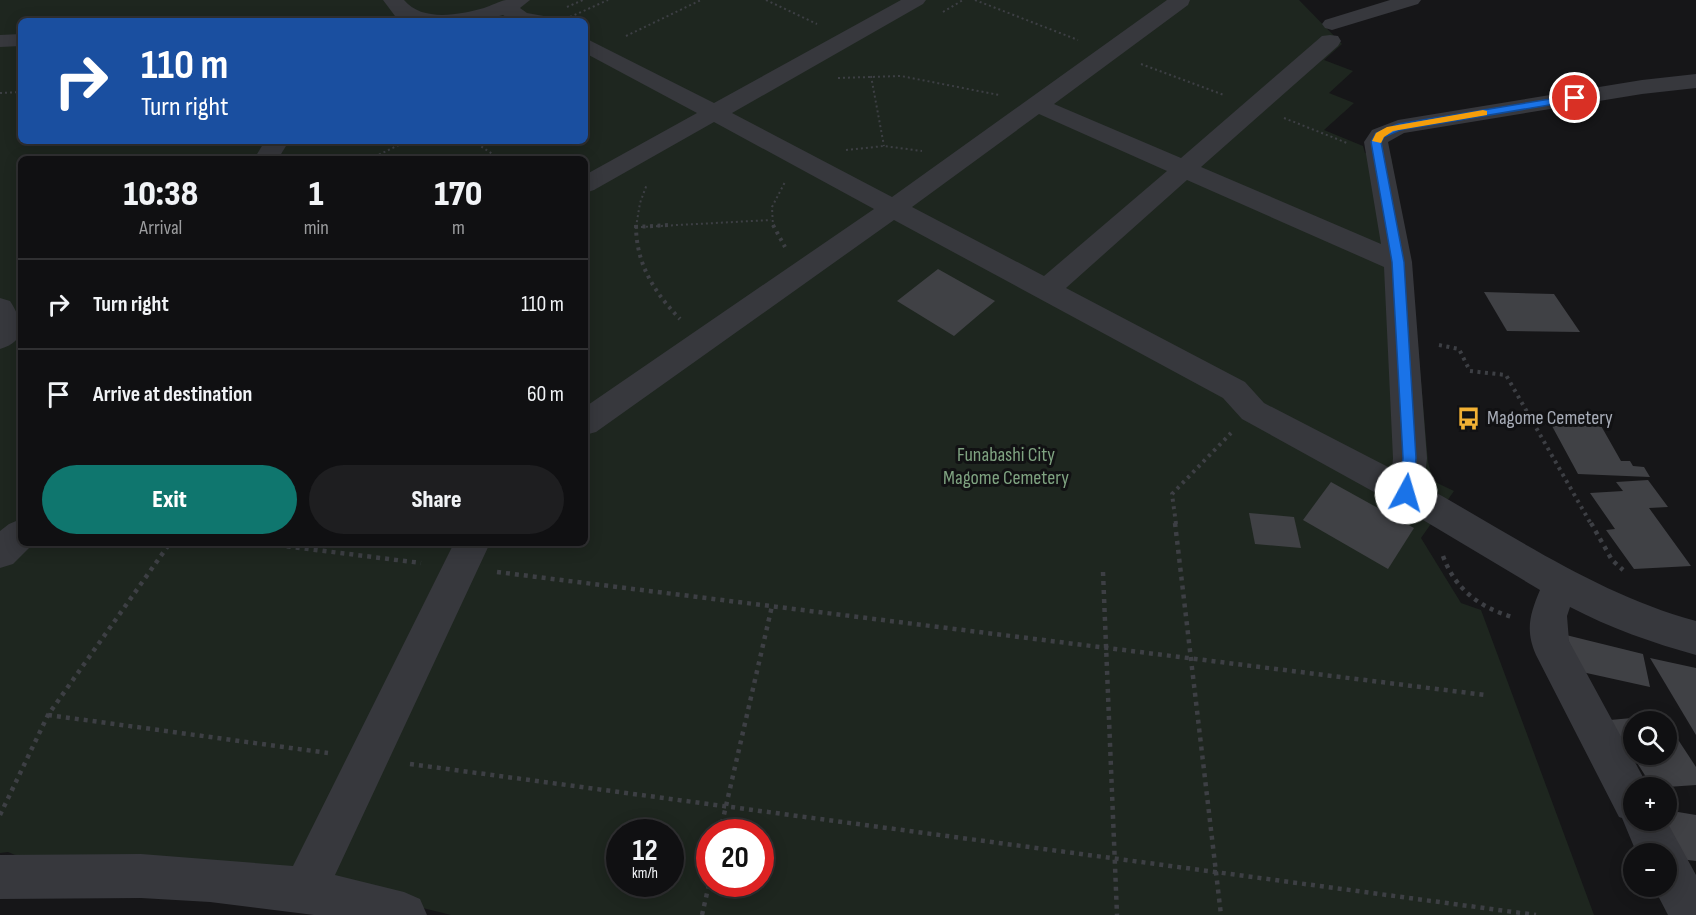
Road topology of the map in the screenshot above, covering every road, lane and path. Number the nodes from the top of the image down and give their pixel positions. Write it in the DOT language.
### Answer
graph roads {
  1 [pos="608,0"];
  2 [pos="701,0"];
  3 [pos="766,0"];
  4 [pos="916,0"];
  5 [pos="975,0"];
  6 [pos="1177,0"];
  7 [pos="1401,1"];
  8 [pos="513,4"];
  9 [pos="394,10"];
  10 [pos="420,18"];
  11 [pos="473,18"];
  12 [pos="521,18"];
  13 [pos="568,18"];
  14 [pos="847,38"];
  15 [pos="18,40"];
  16 [pos="0,41"];
  17 [pos="591,47"];
  18 [pos="1111,52"];
  19 [pos="870,76"];
  20 [pos="834,78"];
  21 [pos="1696,81"];
  22 [pos="0,93"];
  23 [pos="18,93"];
  24 [pos="1035,106"];
  25 [pos="1254,107"];
  26 [pos="713,112"];
  27 [pos="401,144"];
  28 [pos="478,144"];
  29 [pos="884,146"];
  30 [pos="842,151"];
  31 [pos="1378,155"];
  32 [pos="376,156"];
  33 [pos="496,156"];
  34 [pos="960,161"];
  35 [pos="1184,168"];
  36 [pos="776,177"];
  37 [pos="649,180"];
  38 [pos="588,183"];
  39 [pos="892,208"];
  40 [pos="771,220"];
  41 [pos="634,227"];
  42 [pos="1398,262"];
  43 [pos="810,266"];
  44 [pos="1046,290"];
  45 [pos="703,340"];
  46 [pos="1438,345"];
  47 [pos="1253,411"];
  48 [pos="588,421"];
  49 [pos="1406,493"];
  50 [pos="18,537"];
  51 [pos="168,546"];
  52 [pos="312,546"];
  53 [pos="0,553"];
  54 [pos="466,555"];
  55 [pos="1103,572"];
  56 [pos="1626,574"];
  57 [pos="1561,584"];
  58 [pos="772,606"];
  59 [pos="1696,638"];
  60 [pos="1106,648"];
  61 [pos="1191,658"];
  62 [pos="1485,695"];
  63 [pos="48,715"];
  64 [pos="368,758"];
  65 [pos="1623,781"];
  66 [pos="726,807"];
  67 [pos="0,815"];
  68 [pos="723,819"];
  69 [pos="1114,859"];
  70 [pos="1216,872"];
  71 [pos="0,877"];
  72 [pos="1677,885"];
  73 [pos="305,890"];
  74 [pos="706,897"];
  75 [pos="404,915"];
  76 [pos="702,915"];
  77 [pos="1117,915"];
  78 [pos="1221,915"];
  79 [pos="1536,915"];
  80 [pos="1693,915"];
  1 -- 13 [label="path"];
  2 -- 17 [label="path"];
  3 -- 14 [label="path"];
  4 -- 14 [label="street"];
  5 -- 18 [label="path"];
  6 -- 18 [label="street"];
  7 -- 25 [label="street"];
  8 -- 11 [label="street"];
  8 -- 12 [label="street"];
  9 -- 10 [label="street"];
  14 -- 26 [label="street"];
  15 -- 16 [label="street"];
  17 -- 26 [label="street"];
  18 -- 24 [label="street"];
  18 -- 25 [label="path"];
  19 -- 20 [label="path"];
  19 -- 24 [label="path"];
  19 -- 29 [label="path"];
  21 -- 31 [label="street"];
  22 -- 23 [label="path"];
  24 -- 34 [label="street"];
  24 -- 35 [label="street"];
  25 -- 31 [label="path"];
  25 -- 35 [label="street"];
  26 -- 38 [label="street"];
  26 -- 39 [label="street"];
  27 -- 32 [label="path"];
  28 -- 33 [label="path"];
  29 -- 30 [label="path"];
  29 -- 34 [label="path"];
  31 -- 42 [label="street"];
  34 -- 39 [label="street"];
  35 -- 42 [label="street"];
  35 -- 44 [label="street"];
  36 -- 40 [label="path"];
  37 -- 41 [label="path"];
  39 -- 43 [label="street"];
  39 -- 44 [label="street"];
  40 -- 41 [label="path"];
  40 -- 43 [label="path"];
  41 -- 45 [label="path"];
  42 -- 49 [label="street"];
  43 -- 45 [label="street"];
  44 -- 47 [label="street"];
  45 -- 48 [label="street"];
  46 -- 56 [label="path"];
  47 -- 49 [label="street"];
  47 -- 61 [label="path"];
  49 -- 57 [label="street"];
  50 -- 53 [label="street"];
  51 -- 63 [label="path"];
  52 -- 54 [label="path"];
  54 -- 58 [label="path"];
  54 -- 64 [label="street"];
  55 -- 60 [label="path"];
  57 -- 59 [label="street"];
  57 -- 65 [label="street"];
  58 -- 60 [label="path"];
  58 -- 66 [label="path"];
  60 -- 61 [label="path"];
  60 -- 69 [label="path"];
  61 -- 62 [label="path"];
  61 -- 70 [label="path"];
  63 -- 64 [label="path"];
  63 -- 67 [label="path"];
  64 -- 66 [label="path"];
  64 -- 73 [label="street"];
  66 -- 68 [label="path"];
  66 -- 69 [label="path"];
  69 -- 70 [label="path"];
  69 -- 77 [label="path"];
  70 -- 78 [label="path"];
  70 -- 79 [label="path"];
  71 -- 73 [label="street"];
  72 -- 80 [label="street"];
  73 -- 75 [label="street"];
  74 -- 76 [label="path"];
}
